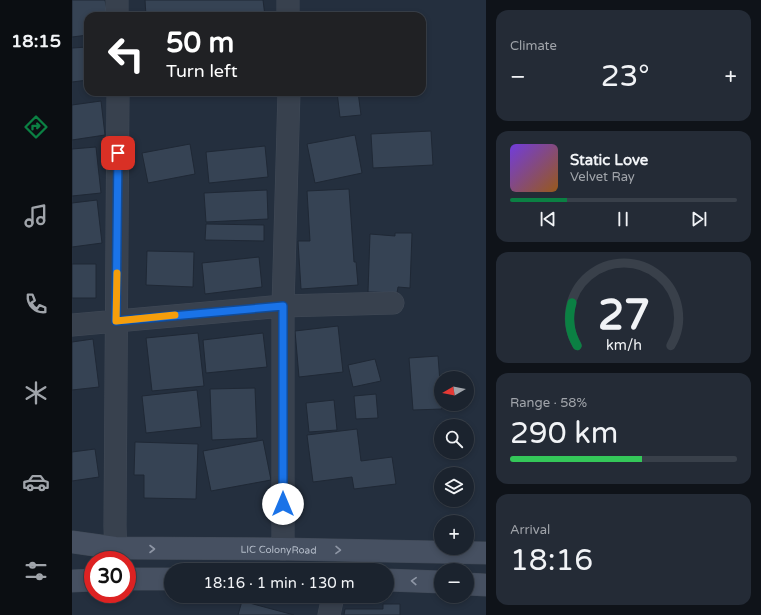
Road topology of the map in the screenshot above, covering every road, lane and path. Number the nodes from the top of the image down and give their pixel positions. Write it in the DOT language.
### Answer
graph roads {
  1 [pos="117,0"];
  2 [pos="288,0"];
  3 [pos="118,12"];
  4 [pos="288,12"];
  5 [pos="118,96"];
  6 [pos="289,96"];
  7 [pos="393,303"];
  8 [pos="283,306"];
  9 [pos="116,321"];
  10 [pos="72,325"];
  11 [pos="72,542"];
  12 [pos="283,549"];
  13 [pos="105,551"];
  14 [pos="116,551"];
  15 [pos="136,553"];
  16 [pos="486,553"];
  17 [pos="136,579"];
  18 [pos="164,579"];
  19 [pos="72,580"];
  20 [pos="84,580"];
  21 [pos="394,580"];
  22 [pos="434,582"];
  23 [pos="474,584"];
  24 [pos="486,585"];
  25 [pos="332,603"];
  26 [pos="329,615"];
  1 -- 3 [label="street"];
  2 -- 4 [label="street"];
  5 -- 9 [label="street"];
  6 -- 8 [label="street"];
  7 -- 8 [label="street"];
  8 -- 9 [label="street"];
  8 -- 12 [label="street"];
  9 -- 10 [label="street"];
  9 -- 14 [label="street"];
  11 -- 13 [label="main road, LIC ColonyRoad"];
  15 -- 12 [label="main road, LIC ColonyRoad, one-way"];
  12 -- 16 [label="main road, LIC ColonyRoad, one-way"];
  17 -- 18 [label="main road"];
  19 -- 20 [label="main road"];
  22 -- 21 [label="main road, one-way"];
  23 -- 24 [label="main road"];
  25 -- 26 [label="street"];
}
